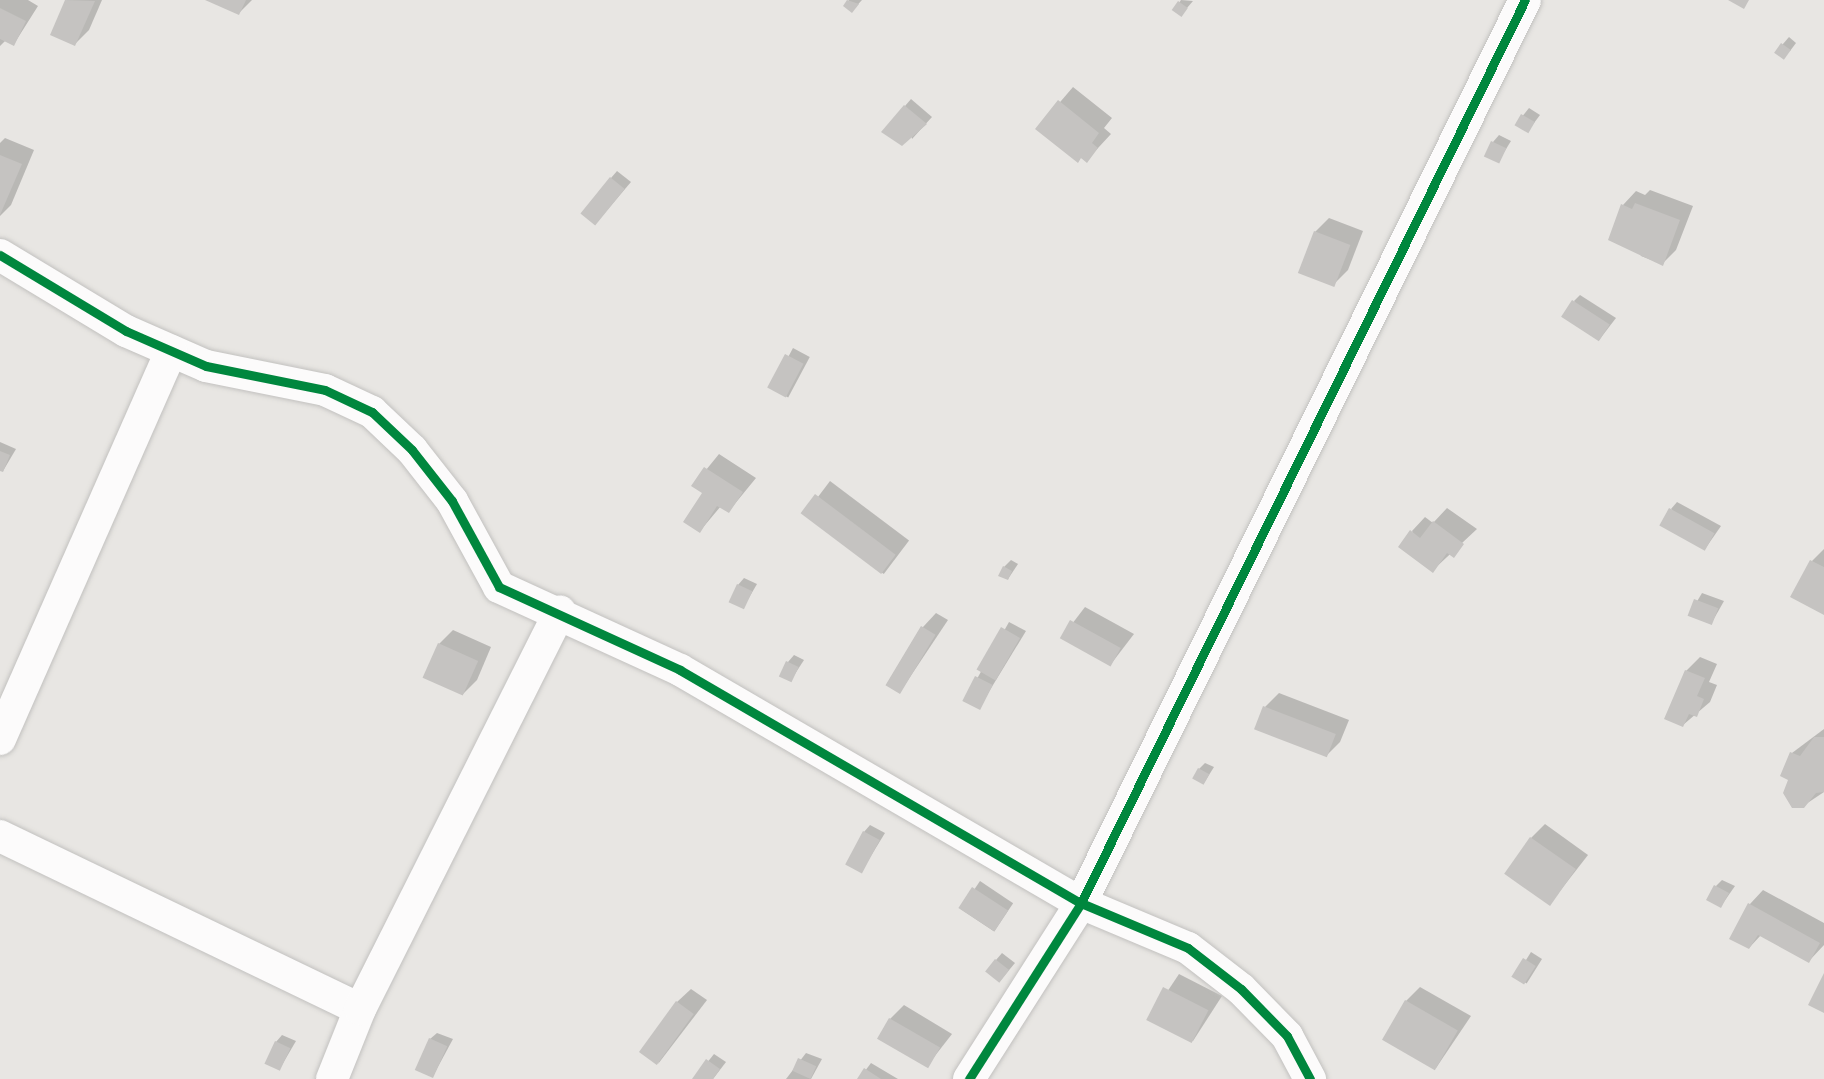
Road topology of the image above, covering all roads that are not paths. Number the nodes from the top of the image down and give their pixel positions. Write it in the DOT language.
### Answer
graph roads {
  1 [pos="1525,0"];
  2 [pos="0,255"];
  3 [pos="171,351"];
  4 [pos="560,611"];
  5 [pos="0,739"];
  6 [pos="0,836"];
  7 [pos="1082,903"];
  8 [pos="360,1009"];
  9 [pos="332,1079"];
  10 [pos="969,1079"];
  11 [pos="1310,1079"];
  1 -- 7 [label="street"];
  2 -- 3 [label="street"];
  3 -- 4 [label="street"];
  3 -- 5 [label="street"];
  4 -- 7 [label="street"];
  4 -- 8 [label="street"];
  6 -- 8 [label="street"];
  7 -- 10 [label="street"];
  7 -- 11 [label="street"];
  8 -- 9 [label="street"];
}
